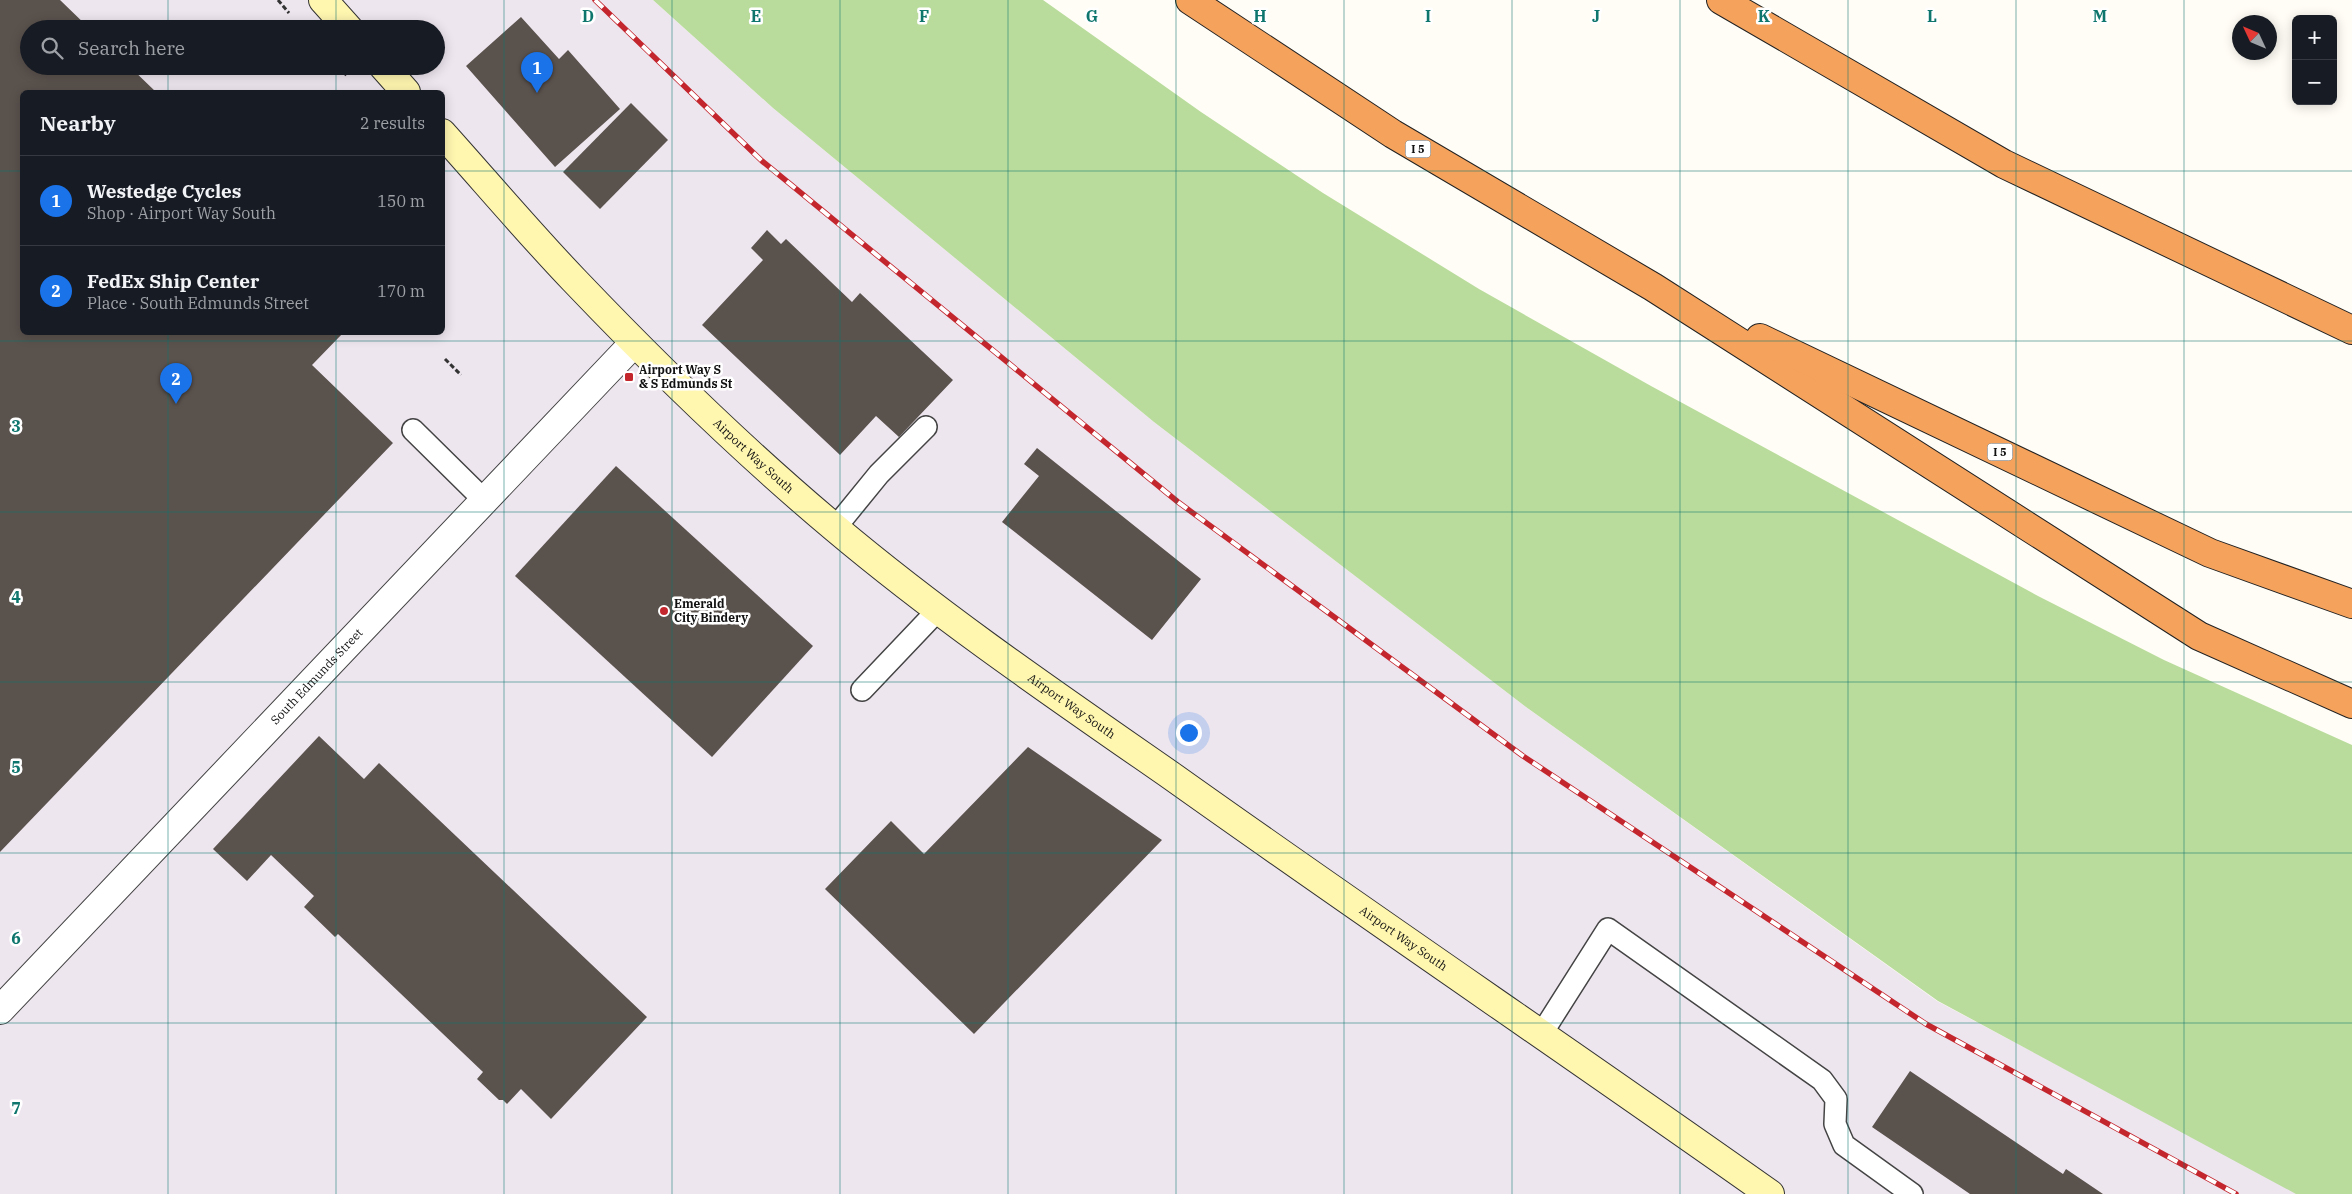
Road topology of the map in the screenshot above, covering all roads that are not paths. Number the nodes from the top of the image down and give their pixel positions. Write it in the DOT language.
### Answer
graph roads {
  1 [pos="323,0"];
  2 [pos="1190,0"];
  3 [pos="1721,0"];
  4 [pos="341,20"];
  5 [pos="390,75"];
  6 [pos="404,90"];
  7 [pos="445,136"];
  8 [pos="1653,287"];
  9 [pos="2352,330"];
  10 [pos="634,343"];
  11 [pos="926,427"];
  12 [pos="413,430"];
  13 [pos="484,500"];
  14 [pos="835,528"];
  15 [pos="2352,604"];
  16 [pos="938,610"];
  17 [pos="862,690"];
  18 [pos="2352,704"];
  19 [pos="0,1010"];
  20 [pos="1542,1033"];
  21 [pos="1770,1194"];
  22 [pos="1912,1194"];
  1 -- 4 [label="main road"];
  2 -- 8 [label="highway, I 5"];
  3 -- 9 [label="highway"];
  5 -- 6 [label="main road"];
  7 -- 10 [label="main road, Airport Way South"];
  8 -- 15 [label="highway, I 5"];
  8 -- 18 [label="highway"];
  10 -- 13 [label="street, South Edmunds Street"];
  10 -- 14 [label="main road, Airport Way South"];
  11 -- 14 [label="lane"];
  12 -- 13 [label="lane"];
  13 -- 19 [label="street, South Edmunds Street"];
  14 -- 16 [label="main road, Airport Way South"];
  16 -- 17 [label="lane"];
  16 -- 20 [label="main road, Airport Way South"];
  20 -- 21 [label="main road, Airport Way South"];
  20 -- 22 [label="lane"];
}
